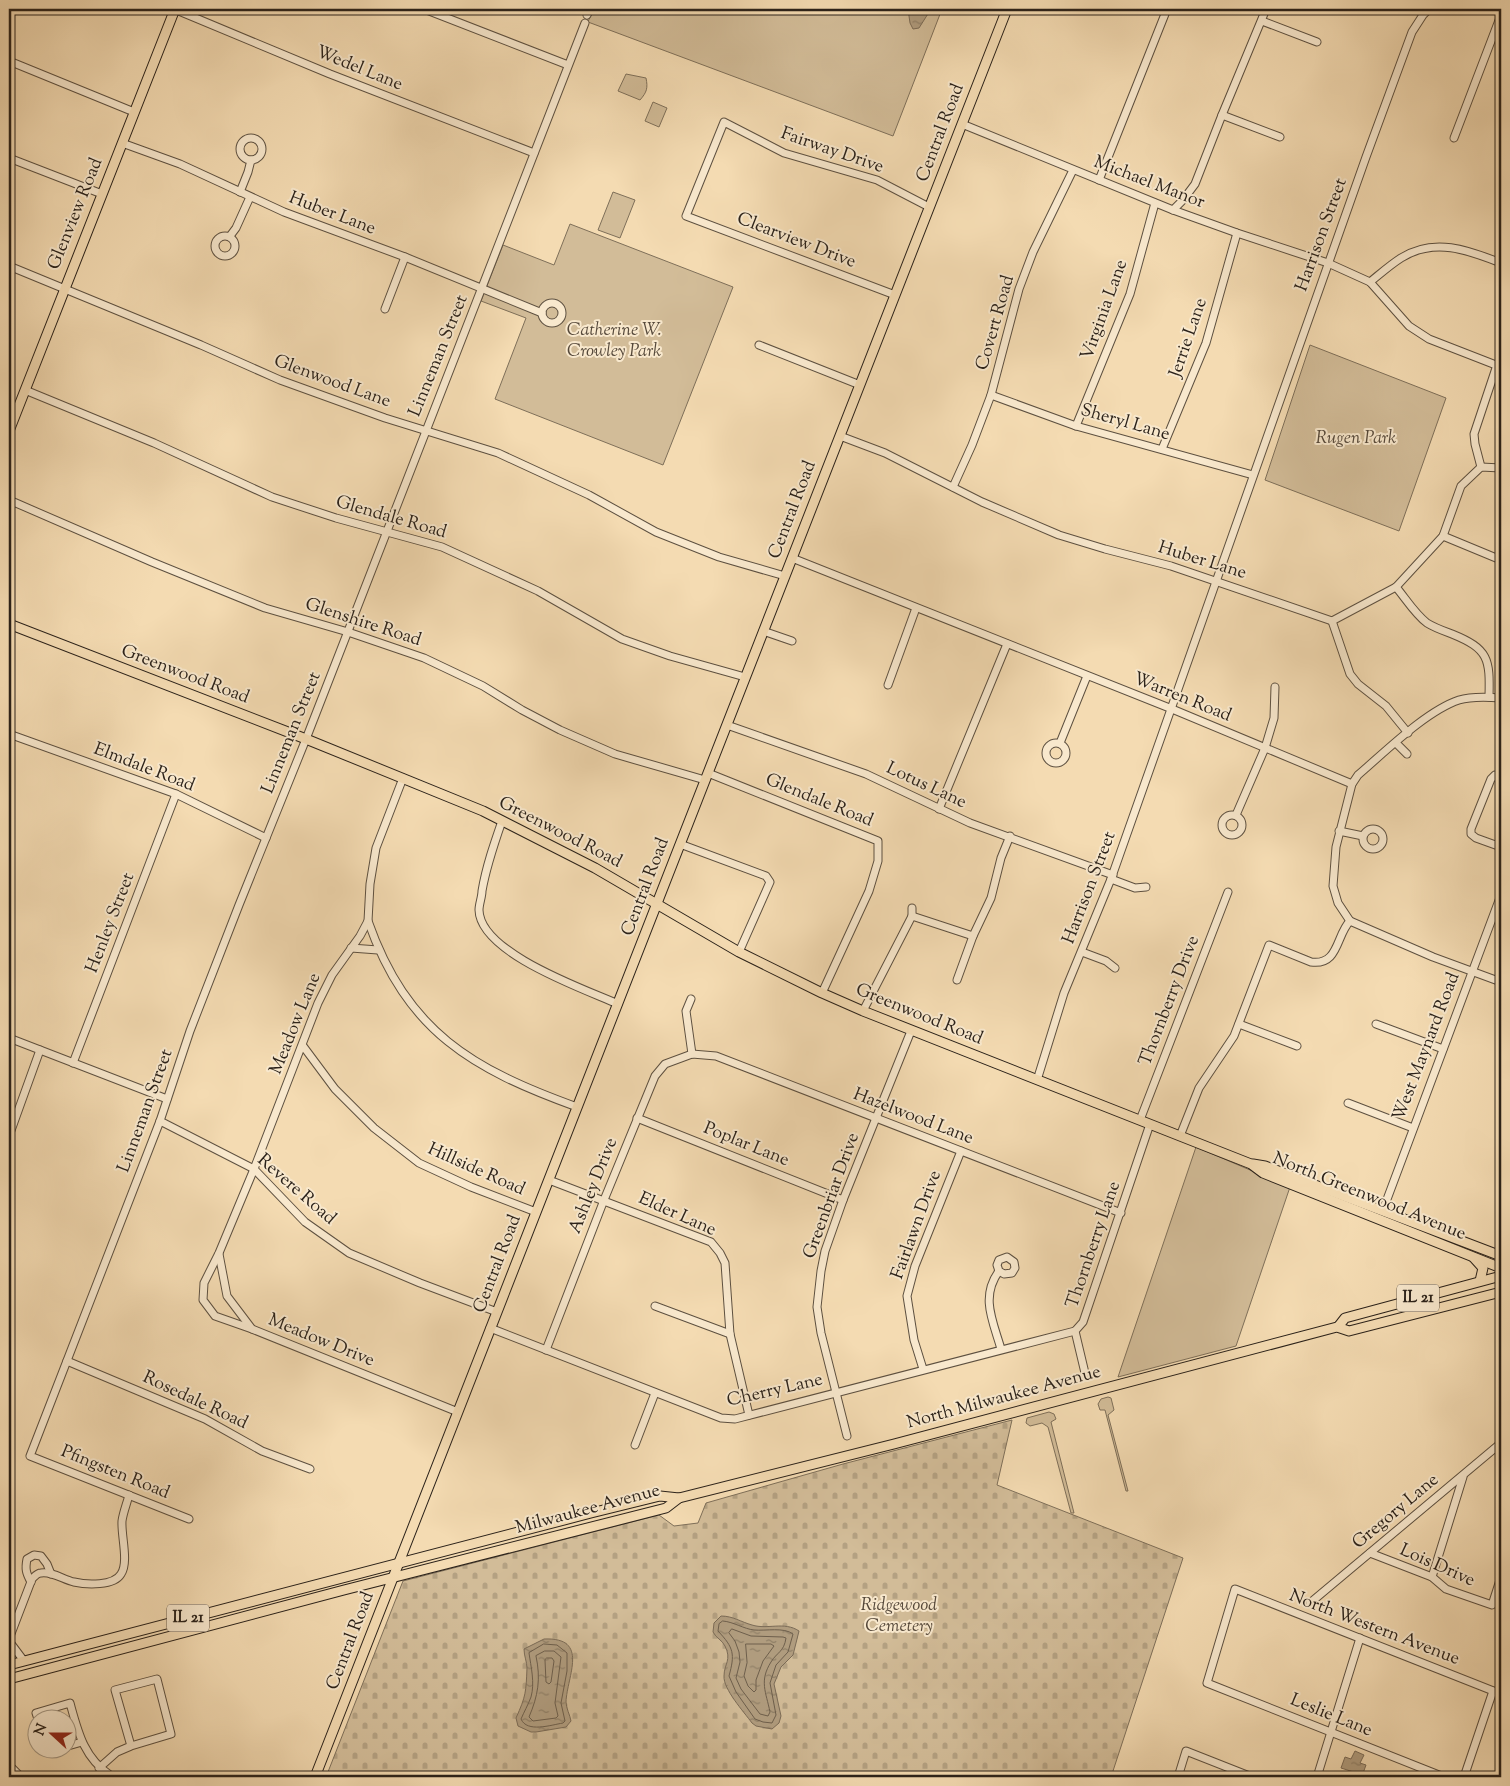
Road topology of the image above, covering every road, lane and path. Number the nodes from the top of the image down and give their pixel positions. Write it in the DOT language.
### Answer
graph roads {
  1 [pos="175,9"];
  2 [pos="424,9"];
  3 [pos="1007,9"];
  4 [pos="1167,9"];
  5 [pos="1266,9"];
  6 [pos="1429,9"];
  7 [pos="1501,15"];
  8 [pos="1262,21"];
  9 [pos="585,23"];
  10 [pos="1317,42"];
  11 [pos="9,61"];
  12 [pos="568,65"];
  13 [pos="134,112"];
  14 [pos="1222,115"];
  15 [pos="962,124"];
  16 [pos="1280,137"];
  17 [pos="1454,138"];
  18 [pos="122,143"];
  19 [pos="534,153"];
  20 [pos="9,158"];
  21 [pos="251,160"];
  22 [pos="1073,170"];
  23 [pos="1099,180"];
  24 [pos="240,192"];
  25 [pos="102,194"];
  26 [pos="250,197"];
  27 [pos="1155,203"];
  28 [pos="929,207"];
  29 [pos="1173,210"];
  30 [pos="686,216"];
  31 [pos="1237,233"];
  32 [pos="230,236"];
  33 [pos="405,257"];
  34 [pos="1328,263"];
  35 [pos="1501,263"];
  36 [pos="9,266"];
  37 [pos="1370,282"];
  38 [pos="64,289"];
  39 [pos="482,289"];
  40 [pos="895,295"];
  41 [pos="385,309"];
  42 [pos="542,313"];
  43 [pos="759,345"];
  44 [pos="1499,366"];
  45 [pos="860,385"];
  46 [pos="25,390"];
  47 [pos="991,395"];
  48 [pos="13,407"];
  49 [pos="1076,426"];
  50 [pos="426,430"];
  51 [pos="9,431"];
  52 [pos="840,436"];
  53 [pos="1162,449"];
  54 [pos="1481,467"];
  55 [pos="1501,468"];
  56 [pos="1253,475"];
  57 [pos="953,487"];
  58 [pos="9,500"];
  59 [pos="386,531"];
  60 [pos="1443,536"];
  61 [pos="792,558"];
  62 [pos="1501,560"];
  63 [pos="785,576"];
  64 [pos="1216,580"];
  65 [pos="1396,587"];
  66 [pos="916,608"];
  67 [pos="1332,621"];
  68 [pos="9,624"];
  69 [pos="763,631"];
  70 [pos="348,632"];
  71 [pos="792,640"];
  72 [pos="1006,644"];
  73 [pos="1087,676"];
  74 [pos="746,677"];
  75 [pos="888,685"];
  76 [pos="1276,687"];
  77 [pos="1489,697"];
  78 [pos="1501,698"];
  79 [pos="1172,709"];
  80 [pos="727,725"];
  81 [pos="1408,733"];
  82 [pos="9,734"];
  83 [pos="306,739"];
  84 [pos="1060,743"];
  85 [pos="1396,743"];
  86 [pos="1265,748"];
  87 [pos="1407,754"];
  88 [pos="1501,775"];
  89 [pos="707,777"];
  90 [pos="403,778"];
  91 [pos="1352,784"];
  92 [pos="176,794"];
  93 [pos="939,809"];
  94 [pos="1236,815"];
  95 [pos="502,821"];
  96 [pos="1340,831"];
  97 [pos="1010,836"];
  98 [pos="1363,836"];
  99 [pos="266,838"];
  100 [pos="680,844"];
  101 [pos="1501,848"];
  102 [pos="1112,877"];
  103 [pos="1146,888"];
  104 [pos="1228,892"];
  105 [pos="1501,895"];
  106 [pos="657,904"];
  107 [pos="368,921"];
  108 [pos="1350,921"];
  109 [pos="973,936"];
  110 [pos="351,948"];
  111 [pos="378,950"];
  112 [pos="739,952"];
  113 [pos="1082,952"];
  114 [pos="1115,968"];
  115 [pos="1472,971"];
  116 [pos="957,980"];
  117 [pos="1501,982"];
  118 [pos="822,993"];
  119 [pos="691,999"];
  120 [pos="618,1004"];
  121 [pos="863,1011"];
  122 [pos="1239,1024"];
  123 [pos="1376,1024"];
  124 [pos="912,1030"];
  125 [pos="9,1038"];
  126 [pos="303,1046"];
  127 [pos="1297,1046"];
  128 [pos="1443,1049"];
  129 [pos="40,1050"];
  130 [pos="692,1054"];
  131 [pos="73,1063"];
  132 [pos="1038,1077"];
  133 [pos="167,1099"];
  134 [pos="1348,1102"];
  135 [pos="577,1107"];
  136 [pos="637,1118"];
  137 [pos="877,1119"];
  138 [pos="1140,1120"];
  139 [pos="160,1121"];
  140 [pos="1150,1124"];
  141 [pos="1413,1128"];
  142 [pos="9,1136"];
  143 [pos="1180,1136"];
  144 [pos="961,1151"];
  145 [pos="1251,1164"];
  146 [pos="254,1169"];
  147 [pos="549,1180"];
  148 [pos="604,1200"];
  149 [pos="843,1200"];
  150 [pos="1383,1210"];
  151 [pos="536,1212"];
  152 [pos="1122,1213"];
  153 [pos="219,1254"];
  154 [pos="1501,1256"];
  155 [pos="1474,1258"];
  156 [pos="1501,1268"];
  157 [pos="999,1271"];
  158 [pos="1501,1276"];
  159 [pos="1480,1281"];
  160 [pos="1501,1292"];
  161 [pos="655,1306"];
  162 [pos="497,1312"];
  163 [pos="1338,1327"];
  164 [pos="490,1328"];
  165 [pos="252,1329"];
  166 [pos="1075,1331"];
  167 [pos="730,1334"];
  168 [pos="1001,1349"];
  169 [pos="546,1350"];
  170 [pos="67,1361"];
  171 [pos="924,1369"];
  172 [pos="1085,1372"];
  173 [pos="655,1392"];
  174 [pos="836,1392"];
  175 [pos="458,1412"];
  176 [pos="749,1415"];
  177 [pos="846,1436"];
  178 [pos="1501,1443"];
  179 [pos="635,1445"];
  180 [pos="30,1456"];
  181 [pos="310,1470"];
  182 [pos="1463,1476"];
  183 [pos="129,1495"];
  184 [pos="679,1498"];
  185 [pos="188,1519"];
  186 [pos="1370,1553"];
  187 [pos="399,1562"];
  188 [pos="51,1574"];
  189 [pos="1432,1576"];
  190 [pos="1501,1577"];
  191 [pos="393,1578"];
  192 [pos="31,1582"];
  193 [pos="281,1593"];
  194 [pos="1310,1603"];
  195 [pos="227,1621"];
  196 [pos="1360,1638"];
  197 [pos="9,1640"];
  198 [pos="24,1661"];
  199 [pos="9,1665"];
  200 [pos="9,1679"];
  201 [pos="1207,1683"];
  202 [pos="1493,1690"];
  203 [pos="1501,1694"];
  204 [pos="53,1708"];
  205 [pos="72,1708"];
  206 [pos="78,1729"];
  207 [pos="1331,1732"];
  208 [pos="82,1742"];
  209 [pos="78,1743"];
  210 [pos="131,1746"];
  211 [pos="9,1765"];
  212 [pos="99,1768"];
  213 [pos="21,1777"];
  214 [pos="110,1777"];
  215 [pos="315,1777"];
  216 [pos="1178,1777"];
  217 [pos="1252,1777"];
  218 [pos="1317,1777"];
  219 [pos="1444,1777"];
  220 [pos="1464,1777"];
  1 -- 13 [label="main road, Glenview Road"];
  1 -- 19 [label="street, Wedel Lane"];
  2 -- 12 [label="street"];
  3 -- 15 [label="main road, Central Road"];
  4 -- 23 [label="street"];
  5 -- 8 [label="street"];
  6 -- 34 [label="street, Harrison Street"];
  7 -- 17 [label="street"];
  8 -- 10 [label="street"];
  8 -- 14 [label="street"];
  9 -- 12 [label="street, Linneman Street"];
  11 -- 13 [label="street"];
  12 -- 19 [label="street, Linneman Street"];
  13 -- 18 [label="main road, Glenview Road"];
  14 -- 16 [label="street"];
  14 -- 29 [label="street"];
  15 -- 22 [label="street, Michael Manor"];
  15 -- 28 [label="main road, Central Road"];
  18 -- 24 [label="street, Huber Lane"];
  18 -- 25 [label="main road, Glenview Road"];
  19 -- 39 [label="street, Linneman Street"];
  20 -- 25 [label="street"];
  21 -- 24 [label="street"];
  22 -- 23 [label="street, Michael Manor"];
  22 -- 47 [label="street, Covert Road"];
  23 -- 27 [label="street, Michael Manor"];
  24 -- 26 [label="street, Huber Lane"];
  25 -- 38 [label="main road, Glenview Road"];
  26 -- 32 [label="street"];
  26 -- 33 [label="street, Huber Lane"];
  27 -- 29 [label="street, Michael Manor"];
  27 -- 49 [label="street, Virginia Lane"];
  28 -- 30 [label="street, Fairway Drive"];
  28 -- 40 [label="main road, Central Road"];
  29 -- 31 [label="street, Michael Manor"];
  30 -- 40 [label="street, Clearview Drive"];
  31 -- 34 [label="street, Michael Manor"];
  31 -- 53 [label="street, Jerrie Lane"];
  33 -- 39 [label="street, Huber Lane"];
  33 -- 41 [label="street"];
  34 -- 37 [label="street, Michael Manor"];
  34 -- 56 [label="street, Harrison Street"];
  35 -- 37 [label="street"];
  36 -- 38 [label="street, Glenwood Lane"];
  37 -- 44 [label="street"];
  38 -- 46 [label="main road, Glenview Road"];
  38 -- 50 [label="street, Glenwood Lane"];
  39 -- 42 [label="street, Huber Lane"];
  39 -- 50 [label="street, Linneman Street"];
  40 -- 45 [label="main road, Central Road"];
  43 -- 45 [label="street"];
  44 -- 54 [label="street"];
  45 -- 52 [label="main road, Central Road"];
  46 -- 48 [label="main road, Glenview Road"];
  46 -- 59 [label="street, Glendale Road"];
  47 -- 49 [label="street, Sheryl Lane"];
  47 -- 57 [label="street, Covert Road"];
  48 -- 51 [label="main road, Glenview Road"];
  49 -- 53 [label="street, Sheryl Lane"];
  50 -- 59 [label="street, Linneman Street"];
  50 -- 63 [label="street, Glenwood Lane"];
  52 -- 57 [label="street, Huber Lane"];
  52 -- 61 [label="main road, Central Road"];
  53 -- 56 [label="street, Sheryl Lane"];
  54 -- 55 [label="street"];
  54 -- 60 [label="street"];
  56 -- 64 [label="street, Harrison Street"];
  57 -- 64 [label="street, Huber Lane"];
  58 -- 70 [label="street, Glenshire Road"];
  59 -- 70 [label="street, Linneman Street"];
  59 -- 74 [label="street, Glendale Road"];
  60 -- 62 [label="street"];
  60 -- 65 [label="street"];
  61 -- 63 [label="main road, Central Road"];
  61 -- 66 [label="street, Warren Road"];
  63 -- 69 [label="main road, Central Road"];
  64 -- 67 [label="street, Huber Lane"];
  64 -- 79 [label="street, Harrison Street"];
  65 -- 67 [label="street"];
  65 -- 77 [label="street"];
  66 -- 72 [label="street, Warren Road"];
  66 -- 75 [label="street"];
  67 -- 81 [label="street"];
  68 -- 83 [label="main road, Greenwood Road"];
  69 -- 71 [label="street"];
  69 -- 74 [label="main road, Central Road"];
  70 -- 83 [label="street, Linneman Street"];
  70 -- 89 [label="street, Glenshire Road"];
  72 -- 73 [label="street, Warren Road"];
  72 -- 93 [label="street"];
  73 -- 79 [label="street, Warren Road"];
  73 -- 84 [label="street"];
  74 -- 80 [label="main road, Central Road"];
  76 -- 86 [label="street"];
  77 -- 78 [label="street"];
  77 -- 81 [label="street"];
  79 -- 86 [label="street, Warren Road"];
  79 -- 102 [label="street, Harrison Street"];
  80 -- 89 [label="main road, Central Road"];
  80 -- 93 [label="street, Lotus Lane"];
  81 -- 85 [label="street"];
  82 -- 92 [label="street, Elmdale Road"];
  83 -- 90 [label="main road, Greenwood Road"];
  83 -- 99 [label="street, Linneman Street"];
  85 -- 87 [label="street"];
  85 -- 91 [label="street"];
  86 -- 91 [label="street, Warren Road"];
  86 -- 94 [label="street"];
  88 -- 101 [label="street"];
  89 -- 100 [label="main road, Central Road"];
  89 -- 118 [label="street, Glendale Road"];
  90 -- 95 [label="main road, Greenwood Road"];
  90 -- 107 [label="street, Meadow Lane"];
  91 -- 96 [label="street"];
  92 -- 99 [label="street, Elmdale Road"];
  92 -- 131 [label="street, Henley Street"];
  93 -- 97 [label="street, Lotus Lane"];
  95 -- 106 [label="main road, Greenwood Road"];
  95 -- 120 [label="street"];
  96 -- 98 [label="street"];
  96 -- 108 [label="street"];
  97 -- 102 [label="street, Lotus Lane"];
  97 -- 109 [label="street"];
  99 -- 133 [label="street, Linneman Street"];
  100 -- 106 [label="main road, Central Road"];
  100 -- 112 [label="street"];
  102 -- 103 [label="street, Lotus Lane"];
  102 -- 113 [label="street, Harrison Street"];
  104 -- 138 [label="street, Thornberry Drive"];
  105 -- 115 [label="street, West Maynard Road"];
  106 -- 112 [label="main road, Greenwood Road"];
  106 -- 120 [label="main road, Central Road"];
  107 -- 110 [label="street, Meadow Lane"];
  107 -- 111 [label="street"];
  108 -- 115 [label="street"];
  108 -- 122 [label="street"];
  109 -- 116 [label="street"];
  109 -- 121 [label="street"];
  110 -- 111 [label="street"];
  110 -- 126 [label="street, Meadow Lane"];
  111 -- 135 [label="street"];
  112 -- 118 [label="main road, Greenwood Road"];
  113 -- 114 [label="street"];
  113 -- 132 [label="street, Harrison Street"];
  115 -- 117 [label="street"];
  115 -- 128 [label="street, West Maynard Road"];
  118 -- 121 [label="main road, Greenwood Road"];
  119 -- 130 [label="street"];
  120 -- 135 [label="main road, Central Road"];
  121 -- 124 [label="main road, Greenwood Road"];
  122 -- 127 [label="street"];
  122 -- 143 [label="street"];
  123 -- 128 [label="street"];
  124 -- 137 [label="street, Greenbriar Drive"];
  124 -- 138 [label="main road, Greenwood Road"];
  125 -- 129 [label="street"];
  126 -- 146 [label="street, Meadow Lane"];
  126 -- 151 [label="street, Hillside Road"];
  128 -- 141 [label="street, West Maynard Road"];
  129 -- 131 [label="street"];
  129 -- 142 [label="street"];
  130 -- 136 [label="street, Ashley Drive"];
  130 -- 137 [label="street, Hazelwood Lane"];
  131 -- 133 [label="street"];
  133 -- 139 [label="street, Linneman Street"];
  134 -- 141 [label="street"];
  135 -- 147 [label="main road, Central Road"];
  136 -- 148 [label="street, Ashley Drive"];
  136 -- 149 [label="street, Poplar Lane"];
  137 -- 144 [label="street, Hazelwood Lane"];
  137 -- 149 [label="street, Greenbriar Drive"];
  138 -- 140 [label="main road, Greenwood Road"];
  139 -- 146 [label="street, Revere Road"];
  139 -- 170 [label="street, Linneman Street"];
  140 -- 143 [label="main road, Greenwood Road"];
  140 -- 152 [label="street, Thornberry Lane"];
  141 -- 150 [label="street, West Maynard Road"];
  143 -- 145 [label="main road, Greenwood Road"];
  144 -- 152 [label="street, Hazelwood Lane"];
  144 -- 171 [label="street, Fairlawn Drive"];
  145 -- 150 [label="main road, North Greenwood Avenue"];
  145 -- 155 [label="main road, North Greenwood Avenue"];
  146 -- 153 [label="street, Meadow Lane"];
  146 -- 162 [label="street, Revere Road"];
  147 -- 148 [label="street, Elder Lane"];
  147 -- 151 [label="main road, Central Road"];
  148 -- 167 [label="street, Elder Lane"];
  148 -- 169 [label="street, Ashley Drive"];
  149 -- 174 [label="street, Greenbriar Drive"];
  150 -- 154 [label="main road, North Greenwood Avenue"];
  151 -- 162 [label="main road, Central Road"];
  152 -- 166 [label="street, Thornberry Lane"];
  153 -- 165 [label="street, Meadow Drive"];
  153 -- 165 [label="street, Meadow Lane"];
  155 -- 156 [label="main road, North Greenwood Avenue"];
  155 -- 159 [label="main road"];
  157 -- 168 [label="street"];
  158 -- 159 [label="main road, North Milwaukee Avenue / IL 21"];
  159 -- 163 [label="main road, North Milwaukee Avenue / IL 21"];
  160 -- 163 [label="main road, North Milwaukee Avenue / IL 21"];
  161 -- 167 [label="street"];
  162 -- 164 [label="main road, Central Road"];
  163 -- 184 [label="main road, North Milwaukee Avenue"];
  164 -- 169 [label="street, Cherry Lane"];
  164 -- 175 [label="main road, Central Road"];
  165 -- 175 [label="street, Meadow Drive"];
  166 -- 168 [label="street, Cherry Lane"];
  166 -- 172 [label="street, Thornberry Lane"];
  167 -- 176 [label="street, Elder Lane"];
  168 -- 171 [label="street, Cherry Lane"];
  169 -- 173 [label="street, Cherry Lane"];
  170 -- 180 [label="street, Linneman Street"];
  170 -- 181 [label="street, Rosedale Road"];
  171 -- 174 [label="street, Cherry Lane"];
  173 -- 176 [label="street, Cherry Lane"];
  173 -- 179 [label="street"];
  174 -- 176 [label="street, Cherry Lane"];
  174 -- 177 [label="street, Greenbriar Drive"];
  175 -- 187 [label="main road, Central Road"];
  178 -- 182 [label="street, Gregory Lane"];
  180 -- 183 [label="street, Pfingsten Road"];
  182 -- 186 [label="street, Gregory Lane"];
  182 -- 189 [label="street"];
  183 -- 185 [label="street, Pfingsten Road"];
  183 -- 188 [label="street"];
  184 -- 187 [label="main road, Milwaukee Avenue / IL 21"];
  184 -- 191 [label="main road, Milwaukee Avenue / IL 21"];
  186 -- 189 [label="street, Lois Drive"];
  186 -- 194 [label="street, Gregory Lane"];
  187 -- 191 [label="main road, Central Road"];
  187 -- 193 [label="main road, Milwaukee Avenue / IL 21"];
  188 -- 192 [label="street"];
  188 -- 192 [label="street"];
  189 -- 190 [label="street, Lois Drive"];
  191 -- 195 [label="main road, Milwaukee Avenue / IL 21"];
  191 -- 215 [label="main road, Central Road"];
  192 -- 197 [label="street"];
  193 -- 195 [label="main road"];
  193 -- 198 [label="main road, Milwaukee Avenue / IL 21"];
  195 -- 200 [label="main road, Milwaukee Avenue / IL 21"];
  196 -- 201 [label="street, North Western Avenue"];
  196 -- 202 [label="street, North Western Avenue"];
  196 -- 207 [label="street"];
  197 -- 198 [label="street"];
  198 -- 199 [label="main road, Milwaukee Avenue / IL 21"];
  201 -- 207 [label="street, Leslie Lane"];
  202 -- 203 [label="street, North Western Avenue"];
  202 -- 220 [label="street"];
  204 -- 205 [label="street"];
  206 -- 208 [label="street"];
  207 -- 218 [label="street"];
  207 -- 219 [label="street, Leslie Lane"];
  208 -- 209 [label="street"];
  208 -- 212 [label="street"];
  210 -- 210 [label="street"];
  210 -- 212 [label="street"];
  211 -- 213 [label="street"];
  212 -- 214 [label="street"];
  216 -- 217 [label="street"];
}
